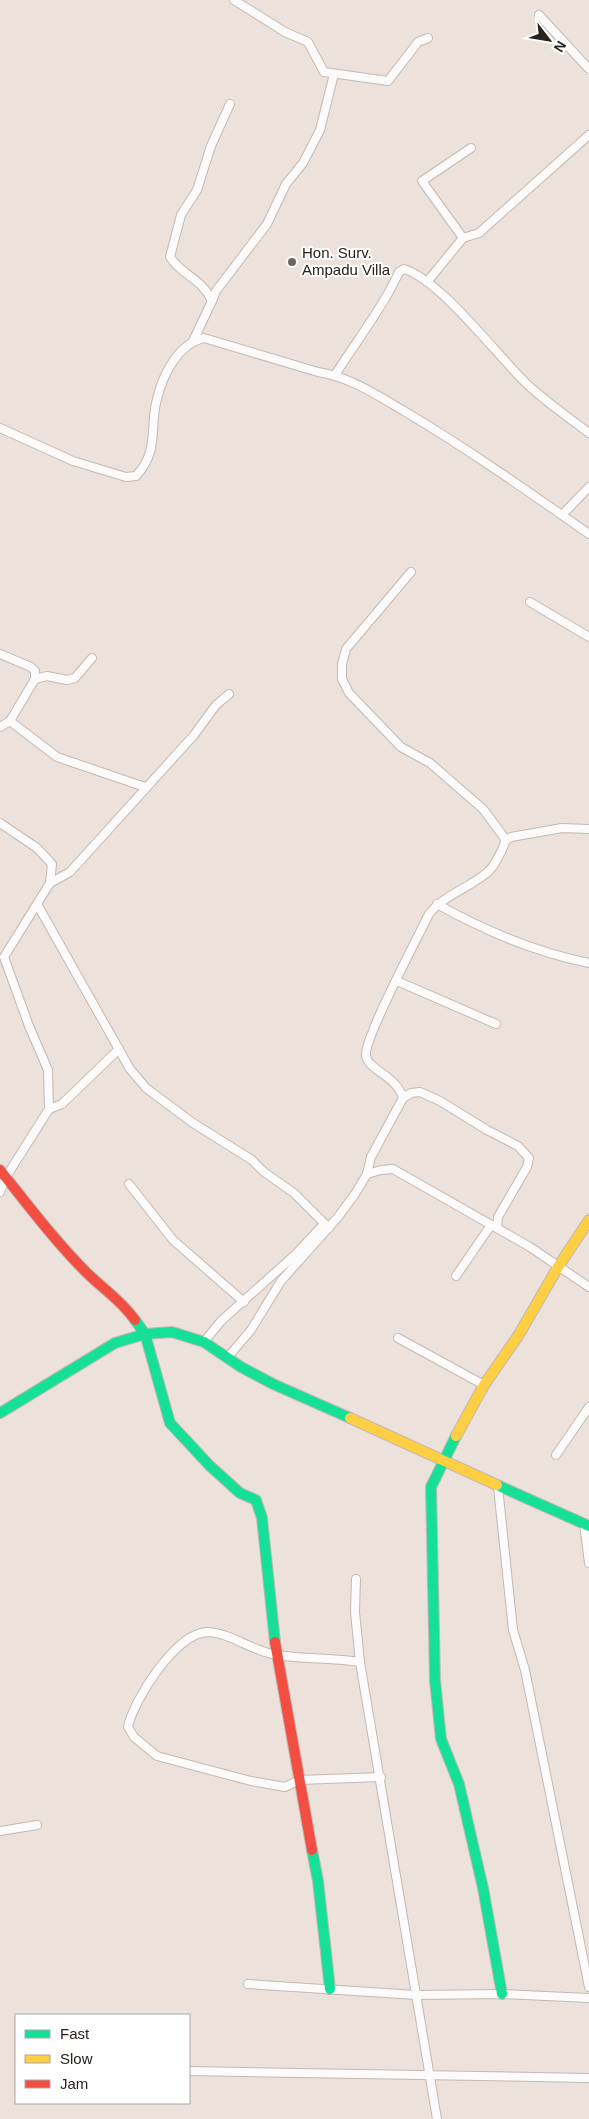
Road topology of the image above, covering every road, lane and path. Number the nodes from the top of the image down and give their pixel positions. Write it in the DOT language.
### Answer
graph roads {
  1 [pos="234,0"];
  2 [pos="539,16"];
  3 [pos="428,38"];
  4 [pos="589,69"];
  5 [pos="334,74"];
  6 [pos="230,104"];
  7 [pos="589,136"];
  8 [pos="471,148"];
  9 [pos="462,238"];
  10 [pos="427,282"];
  11 [pos="212,301"];
  12 [pos="193,341"];
  13 [pos="335,375"];
  14 [pos="0,428"];
  15 [pos="589,433"];
  16 [pos="589,487"];
  17 [pos="562,515"];
  18 [pos="589,534"];
  19 [pos="412,572"];
  20 [pos="530,602"];
  21 [pos="589,637"];
  22 [pos="0,654"];
  23 [pos="92,658"];
  24 [pos="35,679"];
  25 [pos="229,694"];
  26 [pos="10,721"];
  27 [pos="0,727"];
  28 [pos="145,787"];
  29 [pos="0,823"];
  30 [pos="589,829"];
  31 [pos="506,840"];
  32 [pos="50,883"];
  33 [pos="37,904"];
  34 [pos="437,904"];
  35 [pos="589,963"];
  36 [pos="397,981"];
  37 [pos="496,1024"];
  38 [pos="119,1049"];
  39 [pos="403,1098"];
  40 [pos="49,1109"];
  41 [pos="3,1174"];
  42 [pos="367,1174"];
  43 [pos="129,1184"];
  44 [pos="0,1192"];
  45 [pos="589,1220"];
  46 [pos="326,1226"];
  47 [pos="494,1226"];
  48 [pos="558,1267"];
  49 [pos="456,1276"];
  50 [pos="589,1286"];
  51 [pos="244,1302"];
  52 [pos="145,1334"];
  53 [pos="398,1338"];
  54 [pos="204,1342"];
  55 [pos="228,1357"];
  56 [pos="484,1385"];
  57 [pos="589,1407"];
  58 [pos="0,1413"];
  59 [pos="556,1455"];
  60 [pos="442,1461"];
  61 [pos="498,1486"];
  62 [pos="586,1525"];
  63 [pos="589,1563"];
  64 [pos="356,1579"];
  65 [pos="276,1655"];
  66 [pos="360,1662"];
  67 [pos="381,1777"];
  68 [pos="299,1780"];
  69 [pos="37,1825"];
  70 [pos="0,1831"];
  71 [pos="248,1984"];
  72 [pos="589,1987"];
  73 [pos="330,1990"];
  74 [pos="502,1994"];
  75 [pos="416,1995"];
  76 [pos="589,1998"];
  77 [pos="190,2070"];
  78 [pos="430,2076"];
  79 [pos="589,2078"];
  80 [pos="437,2119"];
  1 -- 5 [label="street"];
  2 -- 4 [label="street"];
  3 -- 5 [label="street"];
  5 -- 11 [label="street"];
  6 -- 11 [label="street"];
  7 -- 9 [label="street"];
  8 -- 9 [label="street"];
  9 -- 10 [label="street"];
  10 -- 13 [label="street"];
  10 -- 15 [label="street"];
  11 -- 12 [label="street"];
  12 -- 13 [label="street"];
  12 -- 14 [label="street"];
  13 -- 17 [label="street"];
  16 -- 17 [label="street"];
  17 -- 18 [label="street"];
  19 -- 31 [label="street"];
  20 -- 21 [label="street"];
  22 -- 24 [label="street"];
  23 -- 24 [label="street"];
  24 -- 26 [label="street"];
  25 -- 28 [label="street"];
  26 -- 27 [label="street"];
  26 -- 28 [label="street"];
  28 -- 32 [label="street"];
  29 -- 32 [label="street"];
  30 -- 31 [label="street"];
  31 -- 34 [label="street"];
  32 -- 33 [label="street"];
  33 -- 38 [label="street"];
  33 -- 40 [label="street"];
  34 -- 35 [label="street"];
  34 -- 36 [label="street"];
  36 -- 37 [label="street"];
  36 -- 39 [label="street"];
  38 -- 40 [label="street"];
  38 -- 46 [label="street"];
  39 -- 42 [label="street"];
  39 -- 47 [label="street"];
  40 -- 41 [label="street"];
  41 -- 44 [label="street"];
  41 -- 52 [label="street"];
  42 -- 46 [label="street"];
  42 -- 47 [label="street"];
  43 -- 51 [label="street"];
  45 -- 48 [label="street"];
  46 -- 51 [label="street"];
  46 -- 55 [label="street"];
  47 -- 48 [label="street"];
  47 -- 49 [label="street"];
  48 -- 50 [label="street"];
  48 -- 56 [label="street"];
  51 -- 54 [label="street"];
  52 -- 54 [label="street"];
  52 -- 58 [label="street"];
  52 -- 65 [label="street"];
  53 -- 56 [label="street"];
  54 -- 55 [label="street"];
  55 -- 60 [label="street"];
  56 -- 60 [label="street"];
  57 -- 59 [label="street"];
  60 -- 61 [label="street"];
  60 -- 74 [label="street"];
  61 -- 62 [label="street"];
  61 -- 72 [label="street"];
  62 -- 63 [label="street"];
  64 -- 66 [label="street"];
  65 -- 66 [label="street"];
  65 -- 68 [label="street"];
  65 -- 68 [label="street"];
  66 -- 67 [label="street"];
  67 -- 68 [label="street"];
  67 -- 75 [label="street"];
  68 -- 73 [label="street"];
  69 -- 70 [label="street"];
  71 -- 73 [label="street"];
  73 -- 75 [label="street"];
  74 -- 75 [label="street"];
  74 -- 76 [label="street"];
  75 -- 78 [label="street"];
  77 -- 78 [label="street"];
  78 -- 79 [label="street"];
  78 -- 80 [label="street"];
}
